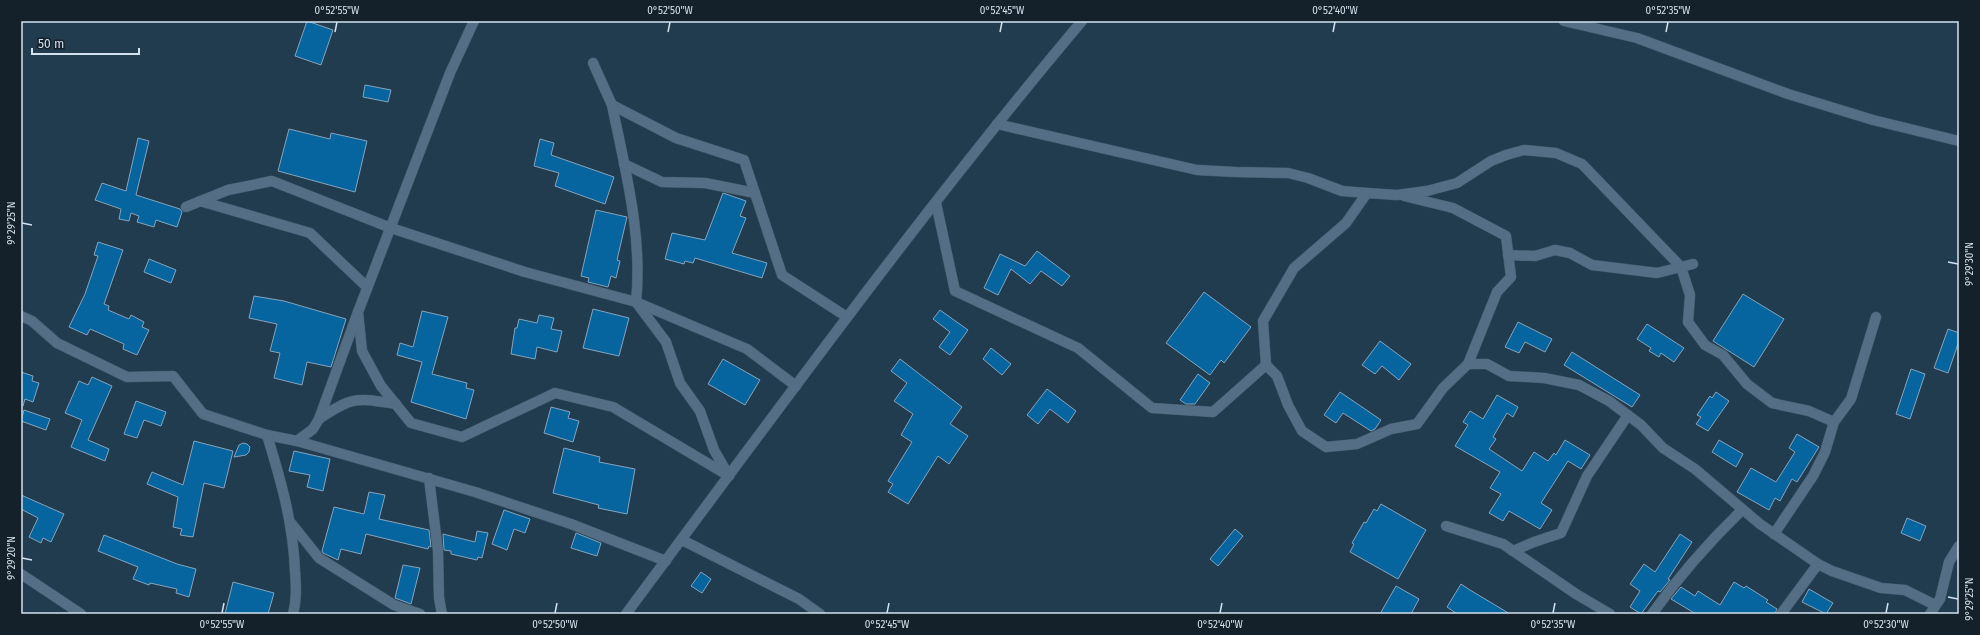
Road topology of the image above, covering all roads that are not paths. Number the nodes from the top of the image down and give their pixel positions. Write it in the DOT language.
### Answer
graph roads {
  1 [pos="474,21"];
  2 [pos="1081,21"];
  3 [pos="1564,21"];
  4 [pos="593,63"];
  5 [pos="612,105"];
  6 [pos="997,124"];
  7 [pos="1959,141"];
  8 [pos="624,164"];
  9 [pos="755,193"];
  10 [pos="1367,193"];
  11 [pos="1397,194"];
  12 [pos="200,201"];
  13 [pos="936,203"];
  14 [pos="186,208"];
  15 [pos="391,228"];
  16 [pos="1508,255"];
  17 [pos="1693,264"];
  18 [pos="1681,267"];
  19 [pos="368,287"];
  20 [pos="636,302"];
  21 [pos="358,312"];
  22 [pos="21,316"];
  23 [pos="847,317"];
  24 [pos="1876,317"];
  25 [pos="1468,364"];
  26 [pos="1266,365"];
  27 [pos="796,386"];
  28 [pos="396,404"];
  29 [pos="1628,415"];
  30 [pos="319,419"];
  31 [pos="1834,422"];
  32 [pos="267,435"];
  33 [pos="297,441"];
  34 [pos="729,476"];
  35 [pos="429,478"];
  36 [pos="1742,510"];
  37 [pos="291,523"];
  38 [pos="1446,526"];
  39 [pos="1774,534"];
  40 [pos="682,540"];
  41 [pos="1959,546"];
  42 [pos="1513,551"];
  43 [pos="666,561"];
  44 [pos="1818,564"];
  45 [pos="21,574"];
  46 [pos="1932,610"];
  47 [pos="81,614"];
  48 [pos="293,614"];
  49 [pos="420,614"];
  50 [pos="442,614"];
  51 [pos="626,614"];
  52 [pos="820,614"];
  53 [pos="1610,614"];
  54 [pos="1652,614"];
  55 [pos="1781,614"];
  1 -- 15 [label="street"];
  2 -- 6 [label="street"];
  3 -- 7 [label="street"];
  4 -- 5 [label="street"];
  5 -- 8 [label="street"];
  5 -- 9 [label="street"];
  6 -- 10 [label="street"];
  6 -- 13 [label="street"];
  8 -- 9 [label="street"];
  8 -- 20 [label="street"];
  9 -- 23 [label="street"];
  10 -- 11 [label="street"];
  10 -- 26 [label="street"];
  11 -- 16 [label="street"];
  11 -- 18 [label="street"];
  12 -- 14 [label="street"];
  12 -- 15 [label="street"];
  12 -- 19 [label="street"];
  13 -- 23 [label="street"];
  13 -- 26 [label="street"];
  15 -- 19 [label="street"];
  15 -- 20 [label="street"];
  16 -- 18 [label="street"];
  16 -- 25 [label="street"];
  17 -- 18 [label="street"];
  18 -- 31 [label="street"];
  19 -- 21 [label="street"];
  20 -- 27 [label="street"];
  20 -- 34 [label="street"];
  21 -- 28 [label="street"];
  21 -- 30 [label="street"];
  22 -- 32 [label="street"];
  23 -- 27 [label="street"];
  24 -- 31 [label="street"];
  25 -- 26 [label="street"];
  25 -- 29 [label="street"];
  27 -- 34 [label="street"];
  28 -- 30 [label="street"];
  28 -- 34 [label="street"];
  29 -- 36 [label="street"];
  29 -- 42 [label="street"];
  30 -- 33 [label="street"];
  31 -- 39 [label="street"];
  32 -- 33 [label="street"];
  32 -- 37 [label="street"];
  33 -- 35 [label="street"];
  34 -- 40 [label="street"];
  35 -- 43 [label="street"];
  35 -- 50 [label="street"];
  36 -- 39 [label="street"];
  36 -- 54 [label="street"];
  37 -- 48 [label="street"];
  37 -- 49 [label="street"];
  38 -- 42 [label="street"];
  39 -- 44 [label="street"];
  40 -- 43 [label="street"];
  40 -- 52 [label="street"];
  41 -- 46 [label="street"];
  42 -- 53 [label="street"];
  43 -- 51 [label="street"];
  44 -- 46 [label="street"];
  44 -- 55 [label="street"];
  45 -- 47 [label="street"];
}
